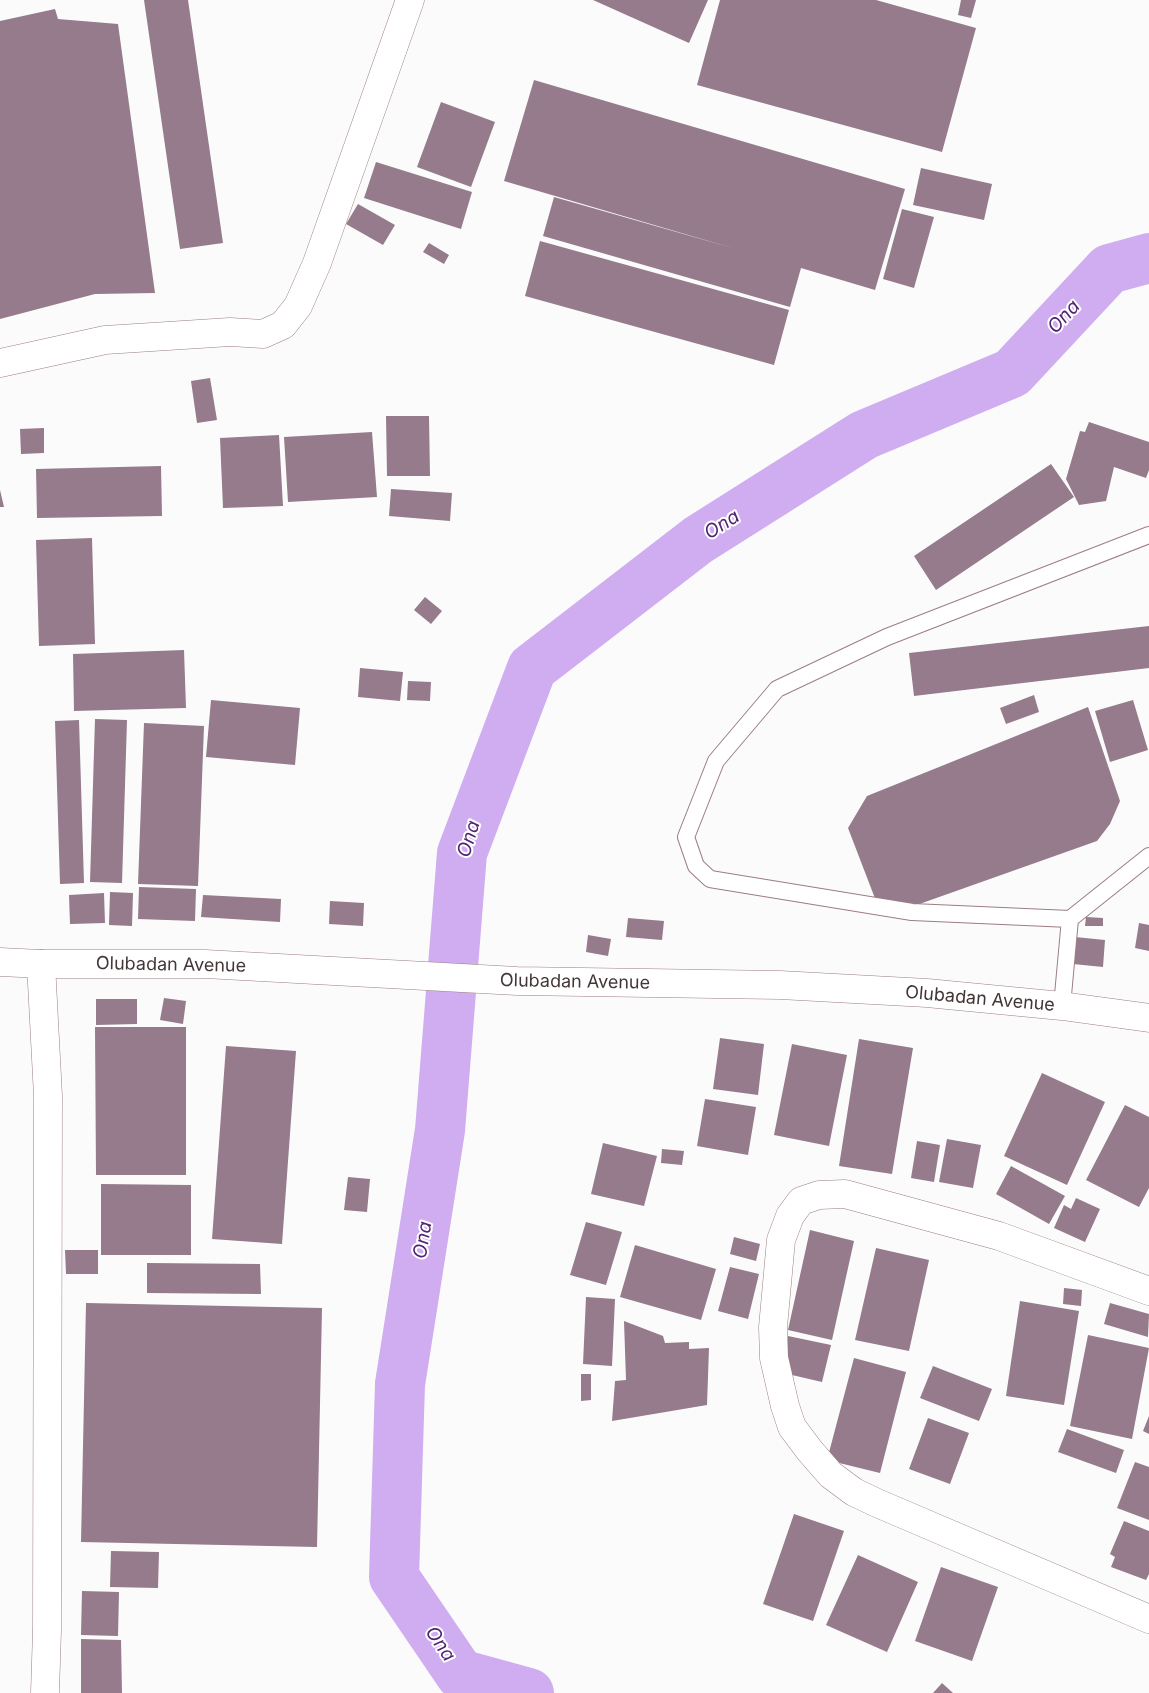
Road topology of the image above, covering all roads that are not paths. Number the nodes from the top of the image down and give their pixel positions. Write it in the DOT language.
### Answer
graph roads {
  1 [pos="410,0"];
  2 [pos="0,363"];
  3 [pos="1149,535"];
  4 [pos="1149,856"];
  5 [pos="1070,919"];
  6 [pos="0,962"];
  7 [pos="41,964"];
  8 [pos="1062,1006"];
  9 [pos="1149,1018"];
  10 [pos="1149,1290"];
  11 [pos="1149,1618"];
  12 [pos="45,1693"];
  1 -- 2 [label="street"];
  3 -- 5 [label="lane"];
  4 -- 5 [label="lane"];
  5 -- 8 [label="lane"];
  6 -- 7 [label="street, Olubadan Avenue"];
  7 -- 8 [label="street, Olubadan Avenue"];
  7 -- 12 [label="street"];
  8 -- 9 [label="street, Olubadan Avenue"];
  10 -- 11 [label="street"];
}
